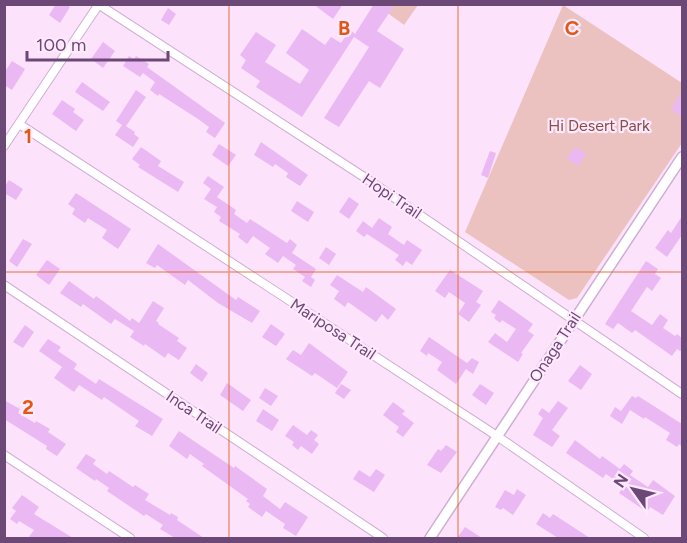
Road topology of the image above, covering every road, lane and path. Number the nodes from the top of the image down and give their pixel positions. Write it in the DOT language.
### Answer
graph roads {
  1 [pos="99,5"];
  2 [pos="19,124"];
  3 [pos="4,146"];
  4 [pos="681,164"];
  5 [pos="4,285"];
  6 [pos="573,319"];
  7 [pos="682,394"];
  8 [pos="497,436"];
  9 [pos="4,455"];
  10 [pos="130,538"];
  11 [pos="383,538"];
  12 [pos="430,538"];
  13 [pos="644,538"];
  1 -- 2 [label="street"];
  1 -- 6 [label="street, Hopi Trail"];
  2 -- 3 [label="street"];
  2 -- 8 [label="street, Mariposa Trail"];
  4 -- 6 [label="street, Onaga Trail"];
  5 -- 11 [label="street, Inca Trail"];
  6 -- 7 [label="street, Hopi Trail"];
  6 -- 8 [label="street, Onaga Trail"];
  8 -- 12 [label="street, Onaga Trail"];
  8 -- 13 [label="street, Mariposa Trail"];
  9 -- 10 [label="street"];
}
